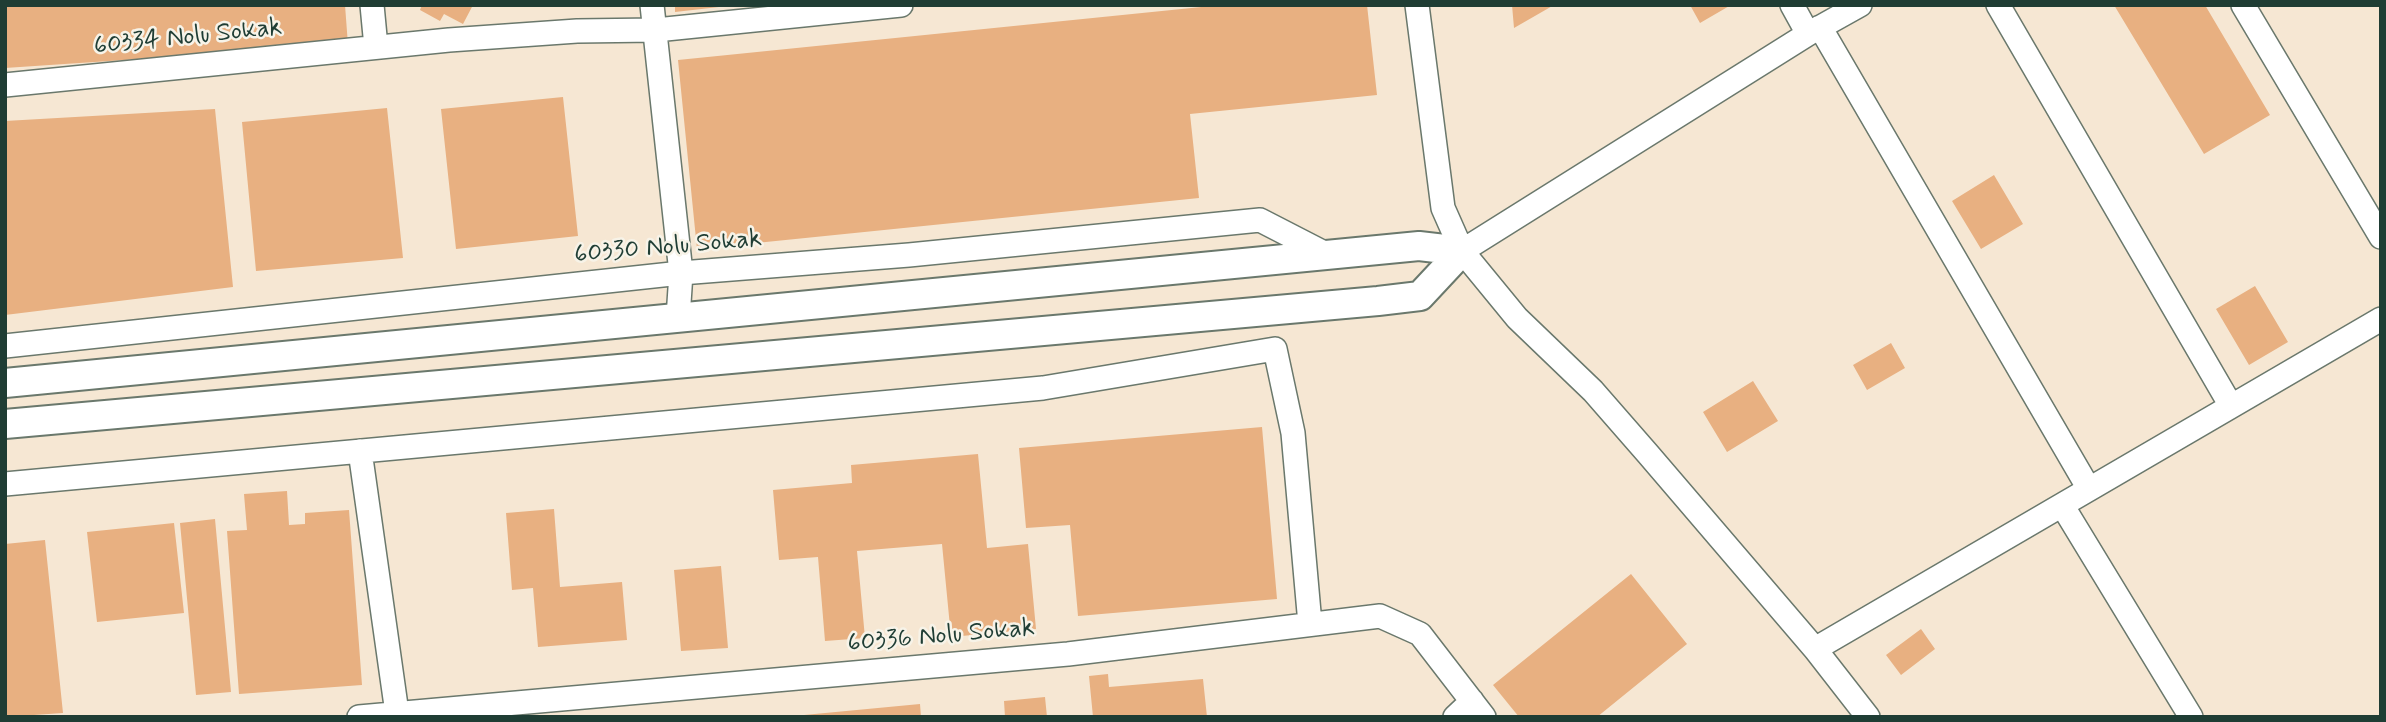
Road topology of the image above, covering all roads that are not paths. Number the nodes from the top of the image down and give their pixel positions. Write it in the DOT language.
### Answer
graph roads {
  1 [pos="372,5"];
  2 [pos="652,5"];
  3 [pos="901,5"];
  4 [pos="1418,5"];
  5 [pos="1792,5"];
  6 [pos="1860,5"];
  7 [pos="1998,5"];
  8 [pos="2243,5"];
  9 [pos="656,30"];
  10 [pos="1814,31"];
  11 [pos="376,47"];
  12 [pos="5,85"];
  13 [pos="2381,237"];
  14 [pos="1462,251"];
  15 [pos="1328,255"];
  16 [pos="681,273"];
  17 [pos="678,318"];
  18 [pos="2381,319"];
  19 [pos="5,346"];
  20 [pos="5,383"];
  21 [pos="2231,406"];
  22 [pos="5,424"];
  23 [pos="360,452"];
  24 [pos="5,484"];
  25 [pos="2089,489"];
  26 [pos="2062,505"];
  27 [pos="1310,624"];
  28 [pos="1815,649"];
  29 [pos="1478,709"];
  30 [pos="397,713"];
  31 [pos="439,713"];
  32 [pos="359,717"];
  33 [pos="1455,717"];
  34 [pos="1868,717"];
  35 [pos="2191,717"];
  1 -- 11 [label="street"];
  2 -- 9 [label="street"];
  3 -- 9 [label="street, 60334 Nolu Sokak"];
  4 -- 14 [label="street"];
  5 -- 10 [label="street"];
  6 -- 10 [label="street"];
  7 -- 21 [label="street"];
  8 -- 13 [label="street"];
  9 -- 11 [label="street, 60334 Nolu Sokak"];
  9 -- 16 [label="street"];
  10 -- 14 [label="street"];
  10 -- 25 [label="street"];
  11 -- 12 [label="street, 60334 Nolu Sokak"];
  14 -- 15 [label="street"];
  14 -- 22 [label="street"];
  14 -- 28 [label="street"];
  15 -- 16 [label="street, 60330 Nolu Sokak"];
  15 -- 17 [label="street"];
  16 -- 17 [label="street"];
  16 -- 19 [label="street, 60330 Nolu Sokak"];
  17 -- 20 [label="street"];
  18 -- 21 [label="street"];
  21 -- 25 [label="street"];
  23 -- 24 [label="street"];
  23 -- 27 [label="street"];
  23 -- 30 [label="street"];
  25 -- 26 [label="street"];
  26 -- 28 [label="street"];
  26 -- 35 [label="street"];
  27 -- 29 [label="street, 60336 Nolu Sokak"];
  27 -- 31 [label="street, 60336 Nolu Sokak"];
  28 -- 34 [label="street"];
  29 -- 33 [label="street"];
  30 -- 31 [label="street, 60336 Nolu Sokak"];
  30 -- 32 [label="street, 60336 Nolu Sokak"];
}
